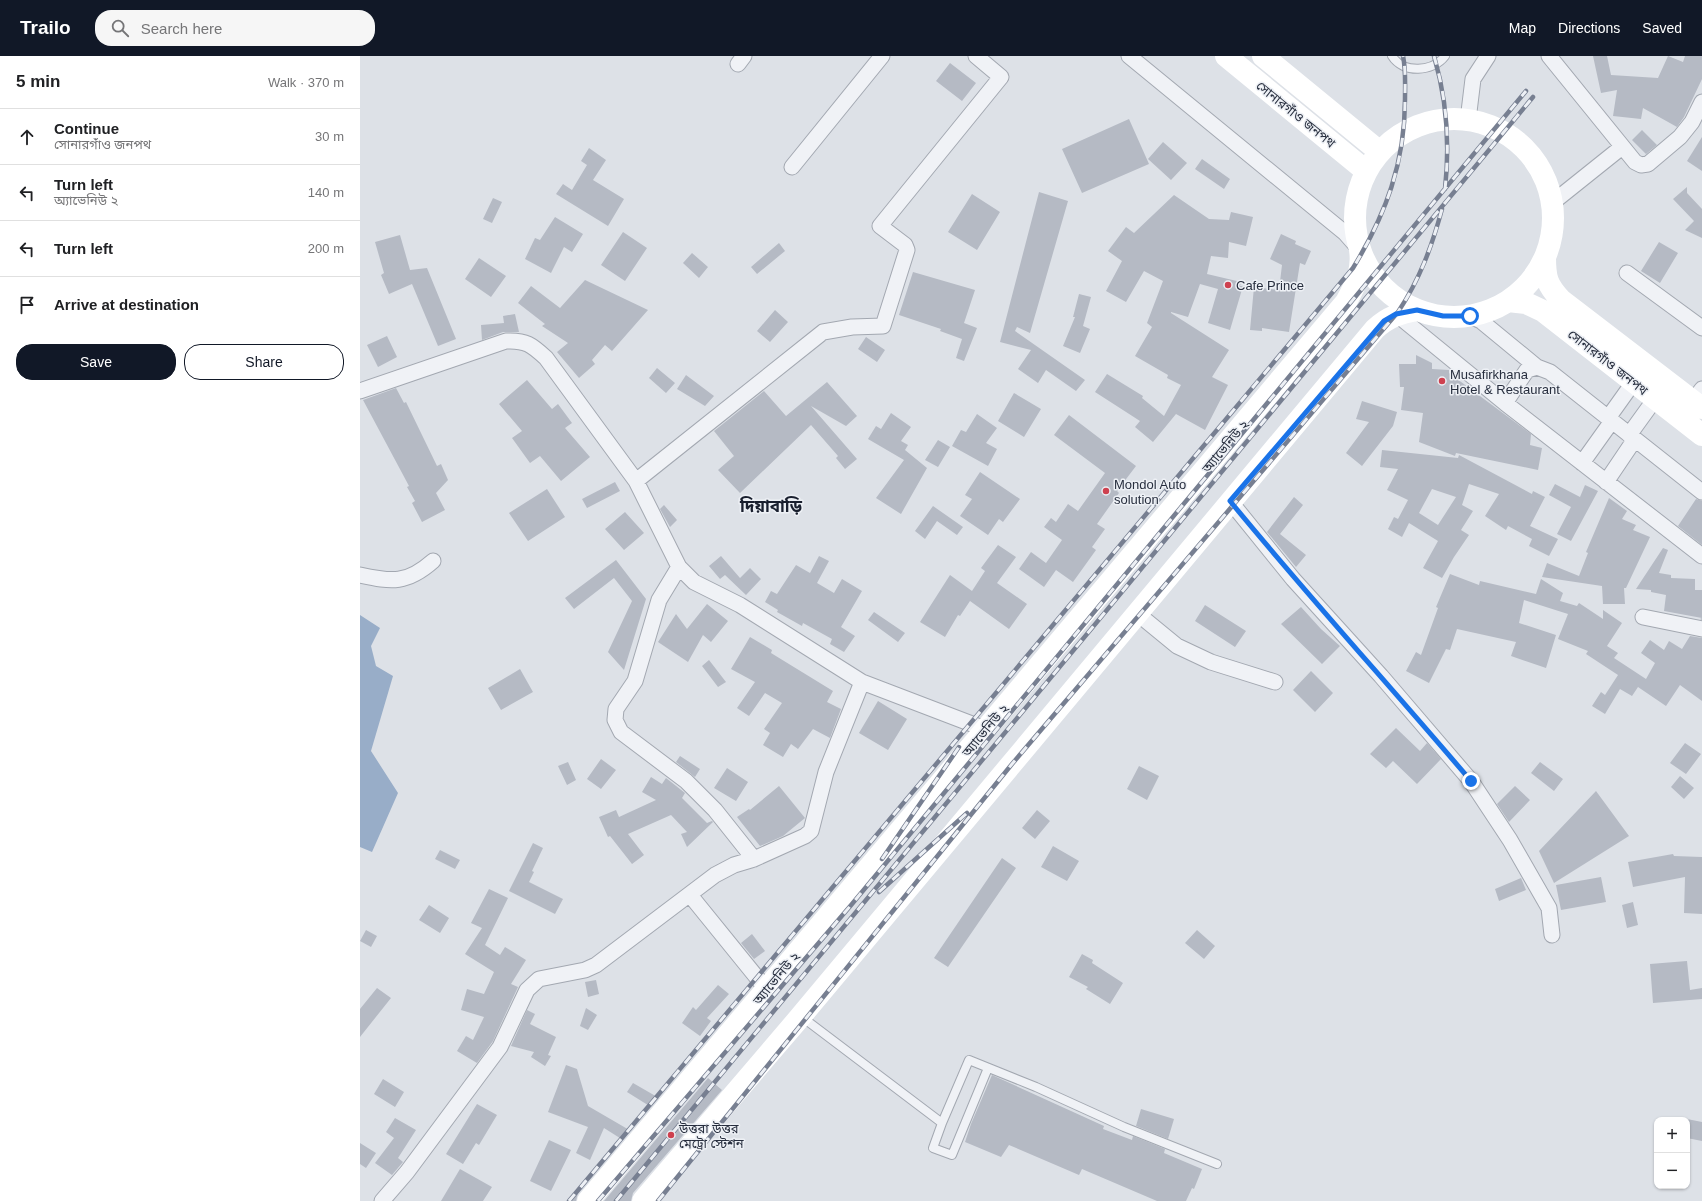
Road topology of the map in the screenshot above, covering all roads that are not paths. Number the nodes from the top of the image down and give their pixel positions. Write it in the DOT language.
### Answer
graph roads {
  1 [pos="882,56"];
  2 [pos="976,56"];
  3 [pos="1129,56"];
  4 [pos="1226,56"];
  5 [pos="1263,56"];
  6 [pos="1392,56"];
  7 [pos="1445,56"];
  8 [pos="1549,56"];
  9 [pos="1484,57"];
  10 [pos="1702,102"];
  11 [pos="1468,120"];
  12 [pos="1622,147"];
  13 [pos="1380,152"];
  14 [pos="792,167"];
  15 [pos="1366,171"];
  16 [pos="1552,203"];
  17 [pos="1360,250"];
  18 [pos="1545,257"];
  19 [pos="1627,273"];
  20 [pos="1508,301"];
  21 [pos="1417,310"];
  22 [pos="1396,314"];
  23 [pos="1470,316"];
  24 [pos="1702,328"];
  25 [pos="1536,367"];
  26 [pos="1633,383"];
  27 [pos="360,390"];
  28 [pos="1655,399"];
  29 [pos="1699,399"];
  30 [pos="1505,403"];
  31 [pos="1610,420"];
  32 [pos="1702,435"];
  33 [pos="1632,437"];
  34 [pos="1582,463"];
  35 [pos="636,481"];
  36 [pos="1606,482"];
  37 [pos="1702,492"];
  38 [pos="1230,501"];
  39 [pos="1702,556"];
  40 [pos="433,561"];
  41 [pos="679,567"];
  42 [pos="360,575"];
  43 [pos="1138,614"];
  44 [pos="1643,617"];
  45 [pos="1702,629"];
  46 [pos="862,682"];
  47 [pos="1275,682"];
  48 [pos="985,729"];
  49 [pos="754,859"];
  50 [pos="690,895"];
  51 [pos="1552,935"];
  52 [pos="767,990"];
  53 [pos="801,1016"];
  54 [pos="988,1068"];
  55 [pos="942,1123"];
  56 [pos="1217,1164"];
  57 [pos="382,1201"];
  58 [pos="588,1201"];
  59 [pos="643,1201"];
  1 -- 14 [label="street"];
  2 -- 35 [label="street"];
  3 -- 17 [label="street"];
  4 -- 15 [label="main road, সোনারগাঁও জনপথ"];
  5 -- 13 [label="main road, সোনারগাঁও জনপথ"];
  6 -- 7 [label="lane"];
  8 -- 12 [label="street"];
  9 -- 11 [label="street"];
  10 -- 12 [label="street"];
  11 -- 13 [label="main road, সোনারগাঁও জনপথ"];
  11 -- 16 [label="main road, সোনারগাঁও জনপথ"];
  12 -- 16 [label="street"];
  13 -- 15 [label="main road, সোনারগাঁও জনপথ"];
  15 -- 17 [label="main road, সোনারগাঁও জনপথ"];
  16 -- 18 [label="main road, সোনারগাঁও জনপথ"];
  17 -- 21 [label="main road, সোনারগাঁও জনপথ"];
  17 -- 48 [label="main road, অ্যাভেনিউ ২"];
  18 -- 20 [label="main road, সোনারগাঁও জনপথ"];
  18 -- 29 [label="main road, সোনারগাঁও জনপথ"];
  19 -- 24 [label="street"];
  20 -- 23 [label="main road, সোনারগাঁও জনপথ"];
  20 -- 26 [label="main road, সোনারগাঁও জনপথ"];
  21 -- 22 [label="main road"];
  21 -- 23 [label="main road, সোনারগাঁও জনপথ"];
  22 -- 30 [label="street"];
  22 -- 38 [label="main road"];
  23 -- 25 [label="street"];
  25 -- 30 [label="street"];
  25 -- 31 [label="street"];
  26 -- 28 [label="main road, সোনারগাঁও জনপথ"];
  26 -- 31 [label="street"];
  27 -- 35 [label="street"];
  28 -- 32 [label="main road, সোনারগাঁও জনপথ"];
  28 -- 33 [label="street"];
  30 -- 34 [label="street"];
  31 -- 33 [label="street"];
  31 -- 34 [label="street"];
  33 -- 36 [label="street"];
  33 -- 37 [label="street"];
  34 -- 36 [label="street"];
  35 -- 41 [label="street"];
  36 -- 39 [label="street"];
  38 -- 43 [label="main road"];
  38 -- 51 [label="street"];
  40 -- 42 [label="street"];
  41 -- 46 [label="street"];
  41 -- 49 [label="street"];
  43 -- 47 [label="street"];
  43 -- 53 [label="main road"];
  44 -- 45 [label="street"];
  46 -- 48 [label="street"];
  46 -- 49 [label="street"];
  48 -- 52 [label="main road, অ্যাভেনিউ ২"];
  49 -- 50 [label="street"];
  50 -- 52 [label="street"];
  50 -- 57 [label="street"];
  52 -- 58 [label="main road, অ্যাভেনিউ ২"];
  53 -- 55 [label="lane"];
  53 -- 59 [label="main road"];
  54 -- 55 [label="lane"];
  54 -- 55 [label="lane"];
  54 -- 56 [label="lane"];
}
